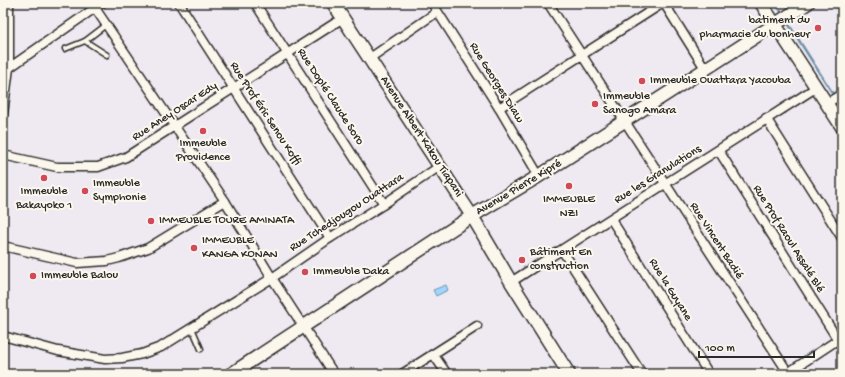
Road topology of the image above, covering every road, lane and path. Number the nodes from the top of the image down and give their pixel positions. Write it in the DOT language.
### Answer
graph roads {
  1 [pos="9,3"];
  2 [pos="179,3"];
  3 [pos="255,3"];
  4 [pos="333,3"];
  5 [pos="432,3"];
  6 [pos="548,3"];
  7 [pos="663,3"];
  8 [pos="761,3"];
  9 [pos="808,3"];
  10 [pos="98,5"];
  11 [pos="437,12"];
  12 [pos="343,18"];
  13 [pos="106,25"];
  14 [pos="775,25"];
  15 [pos="85,41"];
  16 [pos="65,49"];
  17 [pos="288,54"];
  18 [pos="581,54"];
  19 [pos="107,55"];
  20 [pos="370,58"];
  21 [pos="9,68"];
  22 [pos="706,70"];
  23 [pos="817,87"];
  24 [pos="234,88"];
  25 [pos="842,94"];
  26 [pos="827,103"];
  27 [pos="499,108"];
  28 [pos="3,114"];
  29 [pos="766,118"];
  30 [pos="625,122"];
  31 [pos="175,127"];
  32 [pos="842,127"];
  33 [pos="718,151"];
  34 [pos="3,155"];
  35 [pos="440,166"];
  36 [pos="539,176"];
  37 [pos="665,185"];
  38 [pos="224,201"];
  39 [pos="384,204"];
  40 [pos="472,216"];
  41 [pos="610,219"];
  42 [pos="330,238"];
  43 [pos="842,238"];
  44 [pos="3,246"];
  45 [pos="562,250"];
  46 [pos="272,278"];
  47 [pos="511,282"];
  48 [pos="477,326"];
  49 [pos="303,327"];
  50 [pos="192,328"];
  51 [pos="3,336"];
  52 [pos="840,339"];
  53 [pos="200,349"];
  54 [pos="434,354"];
  55 [pos="231,374"];
  56 [pos="334,374"];
  57 [pos="402,374"];
  58 [pos="447,374"];
  59 [pos="569,374"];
  60 [pos="642,374"];
  61 [pos="709,374"];
  62 [pos="787,374"];
  1 -- 21 [label="street"];
  2 -- 24 [label="street, Rue Prof Éric Senou Koffi"];
  3 -- 17 [label="street, Rue Doplé Claude Soro"];
  4 -- 12 [label="street, Avenue Albert Kakou Tiapani"];
  5 -- 11 [label="street, Rue Georges Diaw"];
  6 -- 18 [label="street, Rue Vincent Badié"];
  7 -- 18 [label="street"];
  7 -- 22 [label="street"];
  8 -- 14 [label="street"];
  9 -- 14 [label="street, Avenue Pierre Kipré"];
  10 -- 13 [label="street"];
  10 -- 21 [label="street"];
  11 -- 20 [label="street"];
  11 -- 27 [label="street, Rue Georges Diaw"];
  12 -- 17 [label="street, Rue Aney Oscar Edy"];
  12 -- 20 [label="street, Avenue Albert Kakou Tiapani"];
  13 -- 15 [label="lane"];
  13 -- 31 [label="street"];
  14 -- 22 [label="street, Avenue Pierre Kipré"];
  14 -- 23 [label="street"];
  15 -- 16 [label="lane"];
  15 -- 19 [label="lane"];
  17 -- 24 [label="street, Rue Aney Oscar Edy"];
  17 -- 39 [label="street, Rue Doplé Claude Soro"];
  18 -- 27 [label="street"];
  18 -- 30 [label="street, Rue Vincent Badié"];
  20 -- 35 [label="street, Avenue Albert Kakou Tiapani"];
  21 -- 28 [label="street"];
  22 -- 30 [label="street, Avenue Pierre Kipré"];
  23 -- 26 [label="street"];
  23 -- 29 [label="street, Rue les Granulations"];
  24 -- 31 [label="street, Rue Aney Oscar Edy"];
  24 -- 42 [label="street, Rue Prof Éric Senou Koffi"];
  25 -- 26 [label="street"];
  26 -- 32 [label="street"];
  27 -- 36 [label="street, Rue Georges Diaw"];
  29 -- 33 [label="street, Rue les Granulations"];
  29 -- 43 [label="street"];
  30 -- 36 [label="street, Avenue Pierre Kipré"];
  30 -- 37 [label="street, Rue Vincent Badié"];
  31 -- 34 [label="street, Rue Aney Oscar Edy"];
  31 -- 38 [label="street"];
  33 -- 37 [label="street, Rue les Granulations"];
  33 -- 52 [label="street, Rue Prof Raoul Assalé Blé"];
  35 -- 39 [label="street, Rue Tchedjougou Ouattara"];
  35 -- 40 [label="street, Avenue Albert Kakou Tiapani"];
  36 -- 40 [label="street, Avenue Pierre Kipré"];
  37 -- 41 [label="street, Rue les Granulations"];
  37 -- 62 [label="street, Rue Vincent Badié"];
  38 -- 44 [label="street"];
  38 -- 46 [label="street"];
  39 -- 42 [label="street, Rue Tchedjougou Ouattara"];
  40 -- 47 [label="street, Avenue Albert Kakou Tiapani"];
  40 -- 49 [label="street, Avenue Pierre Kipré"];
  41 -- 45 [label="street, Rue les Granulations"];
  41 -- 61 [label="street, Rue la Guyane"];
  42 -- 46 [label="street, Rue Tchedjougou Ouattara"];
  45 -- 47 [label="street, Rue les Granulations"];
  45 -- 60 [label="street"];
  46 -- 49 [label="street"];
  46 -- 50 [label="street, Rue Tchedjougou Ouattara"];
  47 -- 59 [label="street, Avenue Albert Kakou Tiapani"];
  48 -- 54 [label="street"];
  49 -- 55 [label="street, Avenue Pierre Kipré"];
  49 -- 56 [label="street"];
  50 -- 51 [label="street, Rue Tchedjougou Ouattara"];
  50 -- 53 [label="lane"];
  52 -- 62 [label="street"];
  54 -- 57 [label="street"];
  54 -- 58 [label="street"];
}
